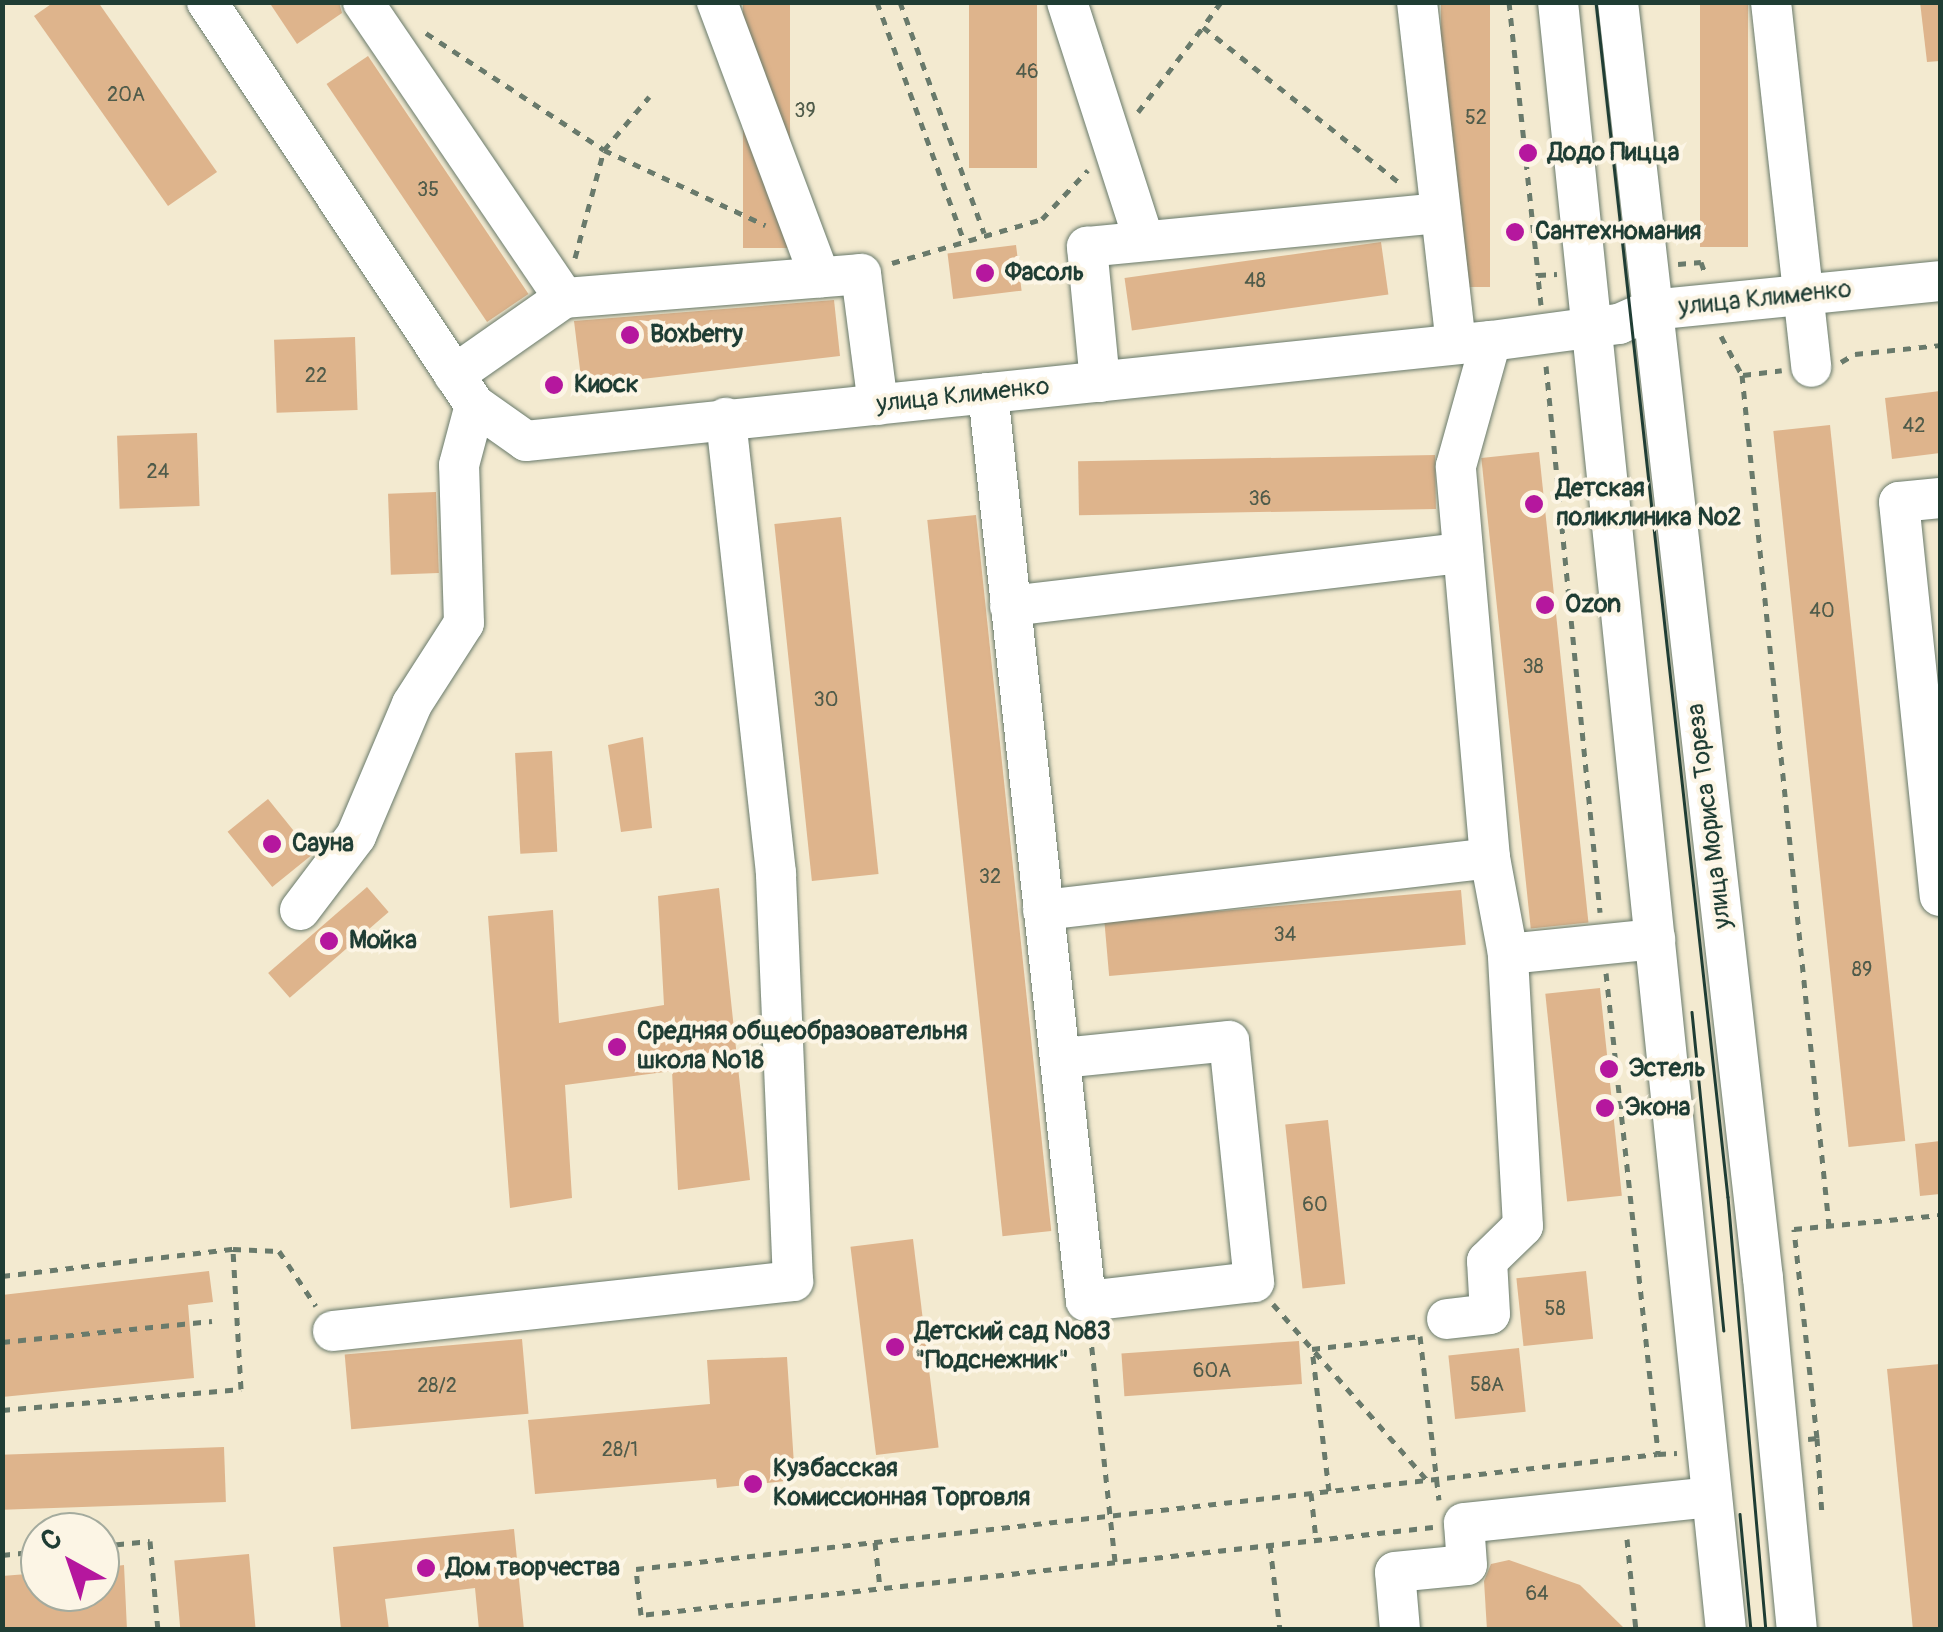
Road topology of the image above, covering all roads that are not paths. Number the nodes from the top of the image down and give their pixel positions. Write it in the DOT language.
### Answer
graph roads {
  1 [pos="207,2"];
  2 [pos="363,2"];
  3 [pos="716,2"];
  4 [pos="1068,2"];
  5 [pos="1417,2"];
  6 [pos="1558,2"];
  7 [pos="1618,2"];
  8 [pos="1772,2"];
  9 [pos="1439,214"];
  10 [pos="1144,242"];
  11 [pos="814,261"];
  12 [pos="1940,281"];
  13 [pos="1804,295"];
  14 [pos="564,298"];
  15 [pos="1651,310"];
  16 [pos="1593,329"];
  17 [pos="1473,342"];
  18 [pos="1811,367"];
  19 [pos="1100,382"];
  20 [pos="464,390"];
  21 [pos="988,394"];
  22 [pos="878,405"];
  23 [pos="726,418"];
  24 [pos="1940,498"];
  25 [pos="1463,553"];
  26 [pos="1010,606"];
  27 [pos="1935,798"];
  28 [pos="1490,858"];
  29 [pos="1940,896"];
  30 [pos="300,910"];
  31 [pos="1043,910"];
  32 [pos="1655,938"];
  33 [pos="1508,954"];
  34 [pos="1061,1058"];
  35 [pos="1447,1319"];
  36 [pos="333,1330"];
  37 [pos="1712,1496"];
  38 [pos="1400,1630"];
  39 [pos="1726,1630"];
  40 [pos="1797,1630"];
  1 -- 20 [label="street, улица Клименко"];
  2 -- 14 [label="street"];
  3 -- 11 [label="street"];
  4 -- 10 [label="street"];
  5 -- 9 [label="street"];
  6 -- 16 [label="street"];
  7 -- 15 [label="street, улица Мориса Тореза"];
  8 -- 13 [label="street"];
  9 -- 10 [label="street"];
  9 -- 17 [label="street"];
  10 -- 19 [label="street"];
  11 -- 14 [label="street"];
  11 -- 22 [label="street"];
  12 -- 13 [label="street, улица Клименко"];
  13 -- 15 [label="street, улица Клименко"];
  13 -- 18 [label="street"];
  14 -- 20 [label="street"];
  15 -- 16 [label="street, улица Клименко"];
  15 -- 40 [label="street, улица Мориса Тореза"];
  16 -- 17 [label="street, улица Клименко"];
  16 -- 32 [label="street"];
  17 -- 19 [label="street, улица Клименко"];
  17 -- 25 [label="street"];
  19 -- 21 [label="street, улица Клименко"];
  20 -- 23 [label="street, улица Клименко"];
  20 -- 30 [label="street"];
  21 -- 22 [label="street, улица Клименко"];
  21 -- 26 [label="street"];
  22 -- 23 [label="street, улица Клименко"];
  23 -- 36 [label="street"];
  24 -- 27 [label="street"];
  25 -- 26 [label="street"];
  25 -- 28 [label="street"];
  26 -- 31 [label="street"];
  27 -- 29 [label="street"];
  28 -- 31 [label="street"];
  28 -- 33 [label="street"];
  31 -- 34 [label="street"];
  32 -- 33 [label="street"];
  32 -- 37 [label="street"];
  33 -- 35 [label="street"];
  34 -- 34 [label="street"];
  37 -- 38 [label="street"];
  37 -- 39 [label="street"];
}
